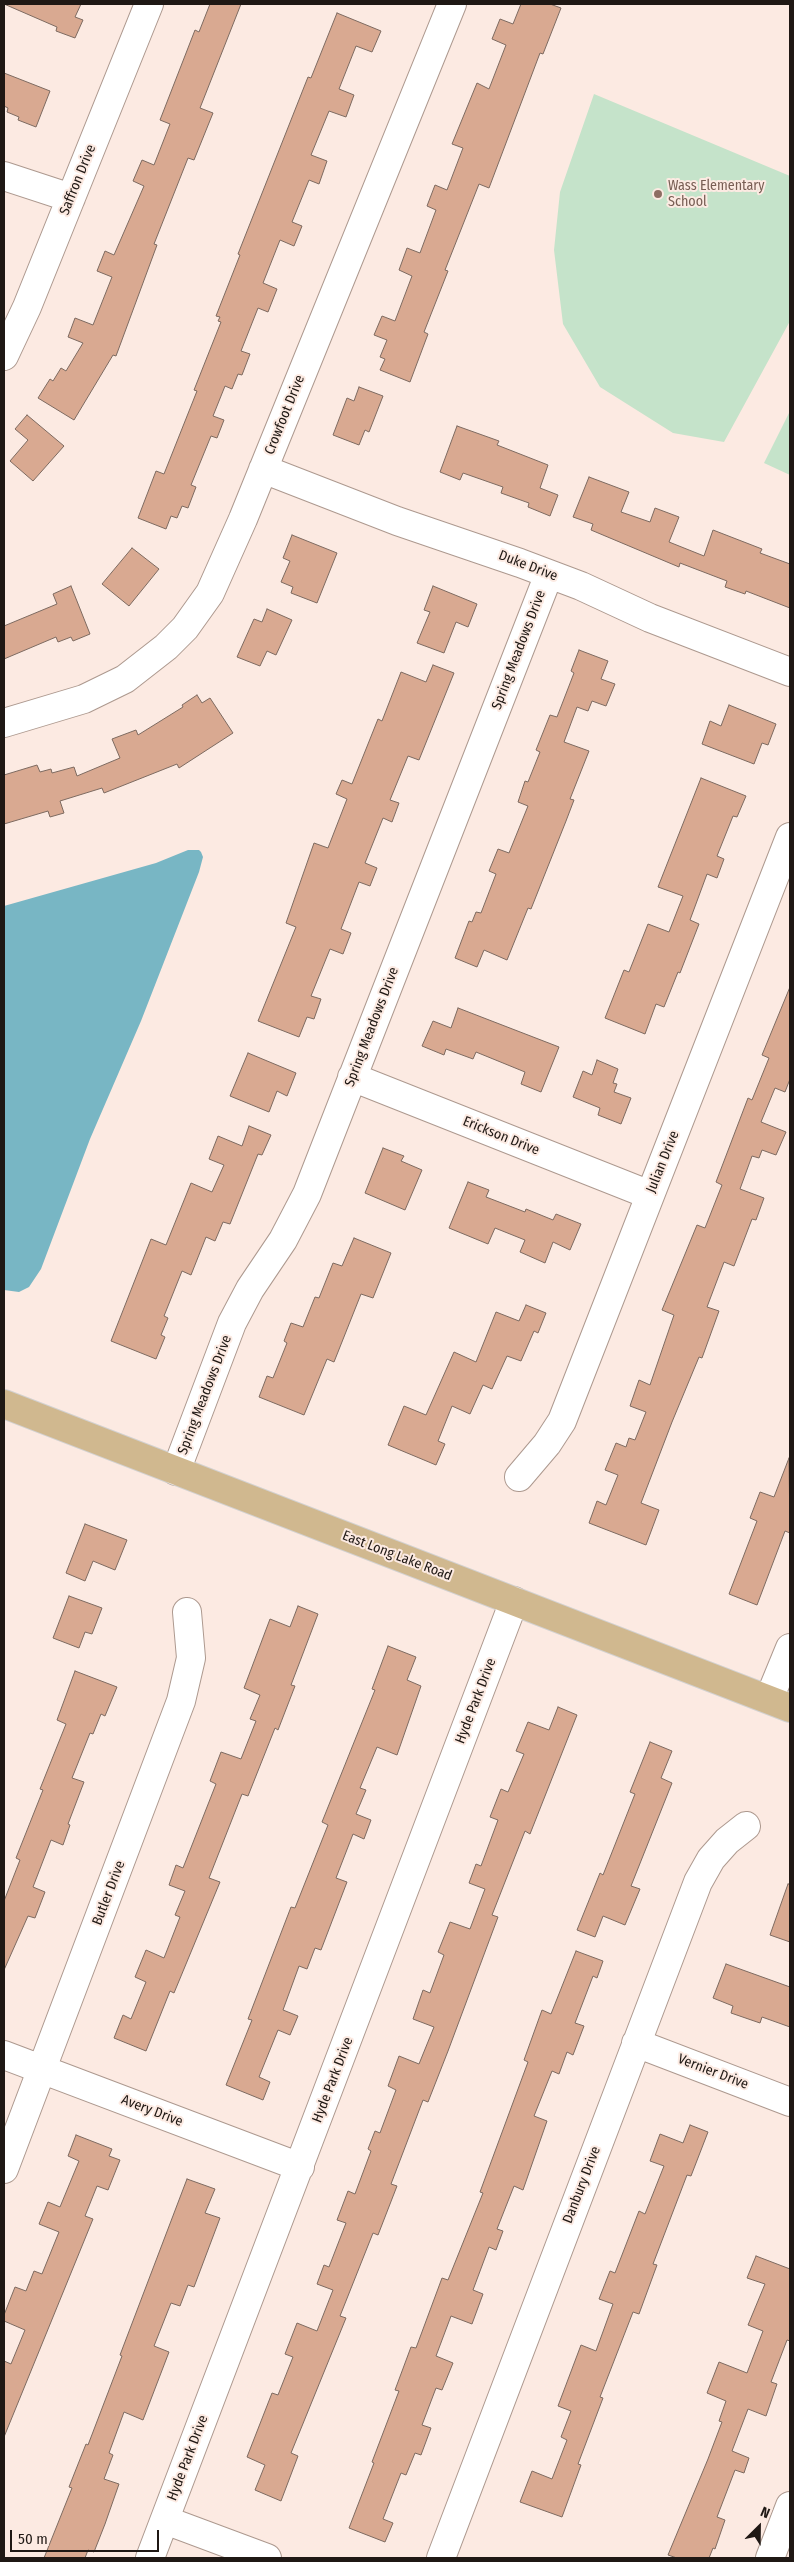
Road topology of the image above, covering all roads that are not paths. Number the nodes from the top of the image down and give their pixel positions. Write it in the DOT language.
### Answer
graph roads {
  1 [pos="149,4"];
  2 [pos="452,4"];
  3 [pos="4,176"];
  4 [pos="70,198"];
  5 [pos="4,356"];
  6 [pos="263,469"];
  7 [pos="549,574"];
  8 [pos="790,672"];
  9 [pos="4,723"];
  10 [pos="790,838"];
  11 [pos="352,1077"];
  12 [pos="650,1195"];
  13 [pos="4,1404"];
  14 [pos="176,1471"];
  15 [pos="519,1477"];
  16 [pos="514,1601"];
  17 [pos="187,1612"];
  18 [pos="790,1648"];
  19 [pos="779,1704"];
  20 [pos="746,1826"];
  21 [pos="636,2043"];
  22 [pos="4,2055"];
  23 [pos="42,2069"];
  24 [pos="790,2102"];
  25 [pos="300,2167"];
  26 [pos="4,2169"];
  27 [pos="790,2506"];
  28 [pos="165,2520"];
  29 [pos="150,2558"];
  30 [pos="267,2558"];
  31 [pos="441,2558"];
  32 [pos="770,2558"];
  1 -- 4 [label="street, Saffron Drive"];
  2 -- 6 [label="street, Crowfoot Drive"];
  3 -- 4 [label="street"];
  4 -- 5 [label="street, Saffron Drive"];
  6 -- 7 [label="street, Duke Drive"];
  6 -- 9 [label="street, Crowfoot Drive"];
  7 -- 8 [label="street, Duke Drive"];
  7 -- 11 [label="street, Spring Meadows Drive"];
  10 -- 12 [label="street, Julian Drive"];
  11 -- 12 [label="street, Erickson Drive"];
  11 -- 14 [label="street, Spring Meadows Drive"];
  12 -- 15 [label="street, Julian Drive"];
  13 -- 14 [label="main road, East Long Lake Road"];
  14 -- 16 [label="main road, East Long Lake Road"];
  16 -- 19 [label="main road, East Long Lake Road"];
  16 -- 25 [label="street, Hyde Park Drive"];
  17 -- 23 [label="street, Butler Drive"];
  18 -- 19 [label="street"];
  20 -- 21 [label="street, Danbury Drive"];
  21 -- 24 [label="street, Vernier Drive"];
  21 -- 31 [label="street, Danbury Drive"];
  22 -- 23 [label="street, Avery Drive"];
  23 -- 25 [label="street, Avery Drive"];
  23 -- 26 [label="street, Butler Drive"];
  25 -- 28 [label="street, Hyde Park Drive"];
  27 -- 32 [label="street"];
  28 -- 29 [label="street, Hyde Park Drive"];
  28 -- 30 [label="street"];
}
